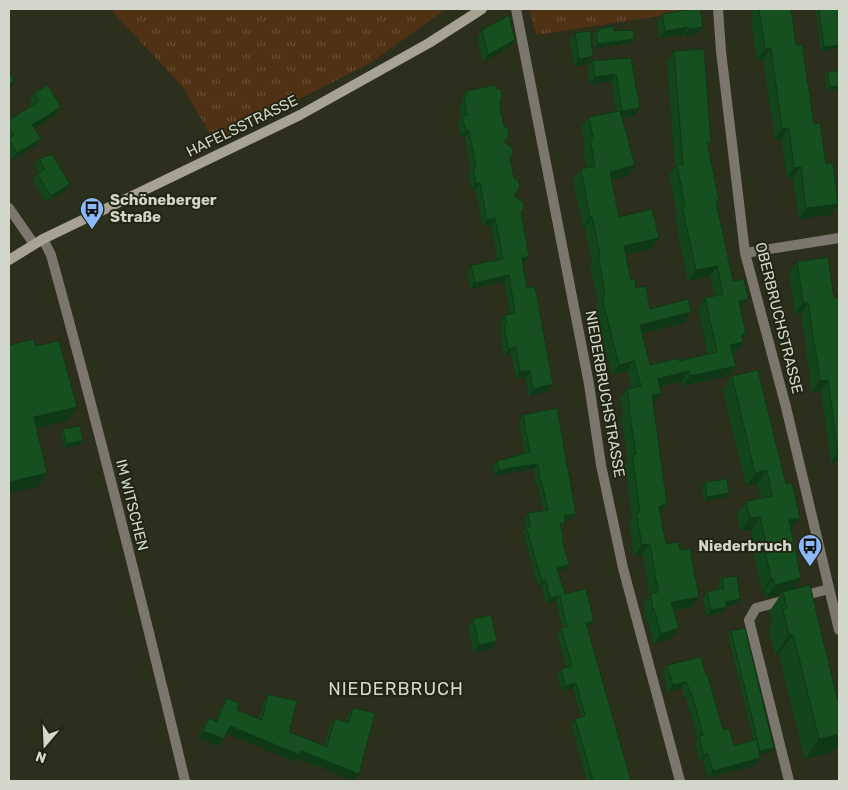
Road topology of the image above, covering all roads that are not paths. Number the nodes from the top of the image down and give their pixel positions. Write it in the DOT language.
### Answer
graph roads {
  1 [pos="482,9"];
  2 [pos="516,9"];
  3 [pos="718,9"];
  4 [pos="9,208"];
  5 [pos="839,238"];
  6 [pos="43,239"];
  7 [pos="34,244"];
  8 [pos="745,252"];
  9 [pos="9,260"];
  10 [pos="829,589"];
  11 [pos="839,630"];
  12 [pos="185,781"];
  13 [pos="680,781"];
  14 [pos="789,781"];
  1 -- 6 [label="main road, HAFELSSTRASSE"];
  2 -- 13 [label="street, NIEDERBRUCHSTRASSE"];
  3 -- 8 [label="street, OBERBRUCHSTRASSE"];
  4 -- 7 [label="street"];
  5 -- 8 [label="street"];
  6 -- 7 [label="main road, HAFELSSTRASSE"];
  6 -- 12 [label="street, IM WITSCHEN"];
  7 -- 9 [label="main road, HAFELSSTRASSE"];
  8 -- 10 [label="street, OBERBRUCHSTRASSE"];
  10 -- 11 [label="street, OBERBRUCHSTRASSE"];
  10 -- 14 [label="street"];
}
